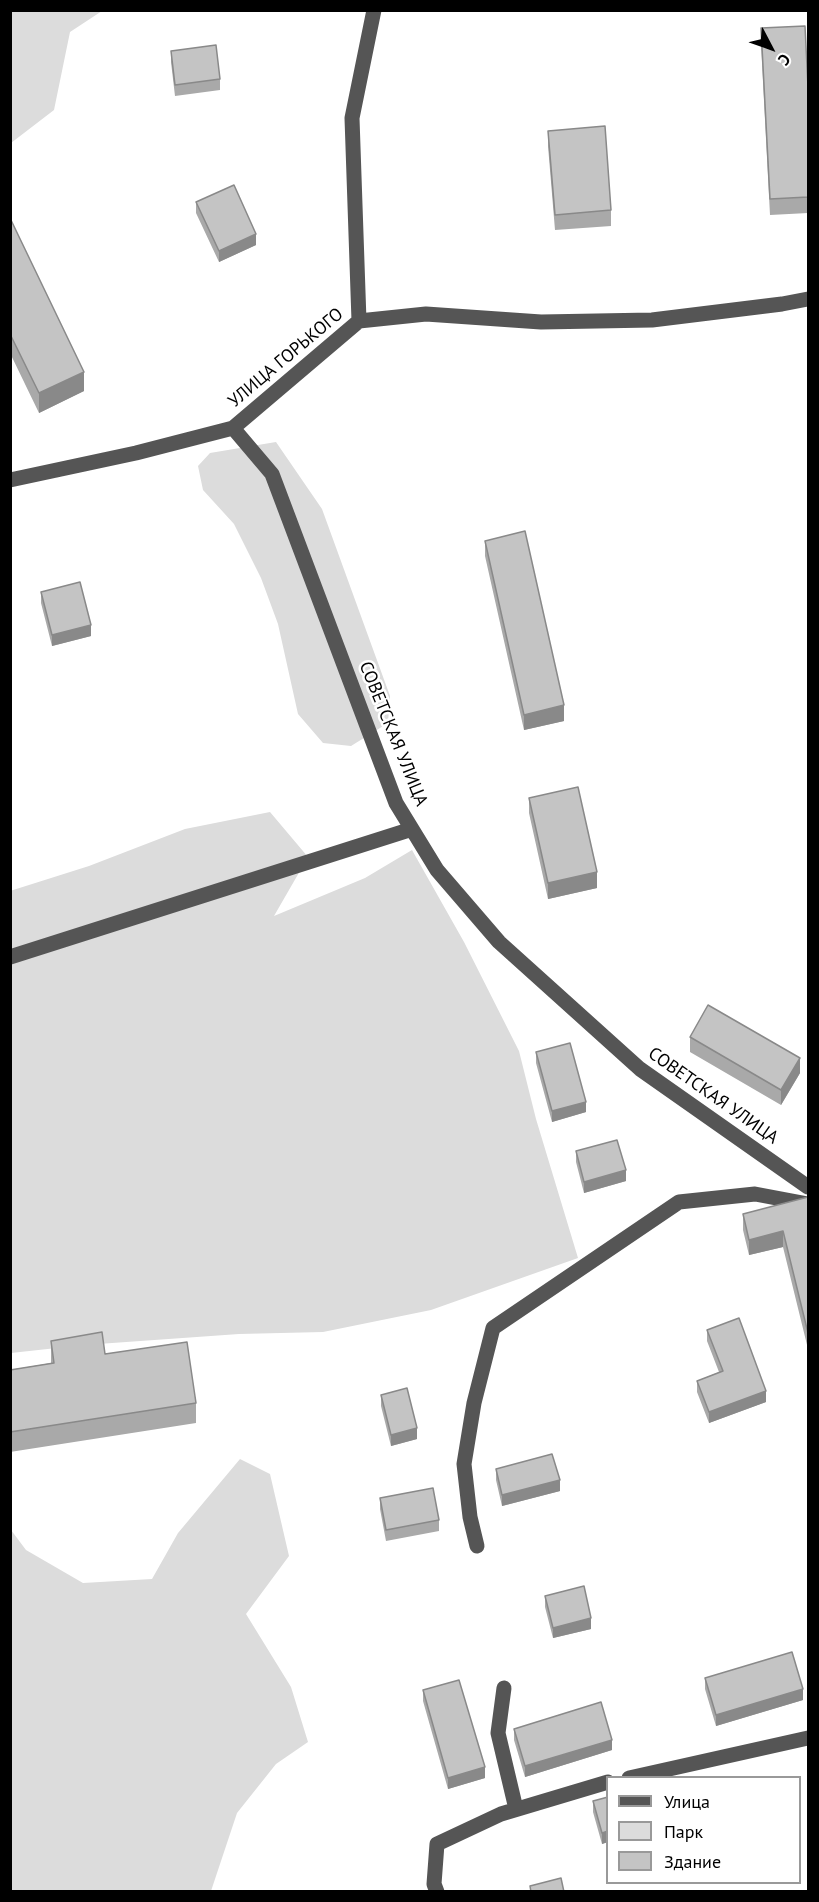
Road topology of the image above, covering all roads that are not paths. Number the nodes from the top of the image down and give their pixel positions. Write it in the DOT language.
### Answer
graph roads {
  1 [pos="374,10"];
  2 [pos="808,299"];
  3 [pos="360,321"];
  4 [pos="233,428"];
  5 [pos="10,480"];
  6 [pos="412,828"];
  7 [pos="10,957"];
  8 [pos="808,1187"];
  9 [pos="808,1204"];
  10 [pos="477,1546"];
  11 [pos="504,1688"];
  12 [pos="808,1738"];
  13 [pos="638,1776"];
  14 [pos="606,1783"];
  15 [pos="516,1809"];
  16 [pos="437,1892"];
  1 -- 3 [label="street"];
  2 -- 3 [label="street, УЛИЦА ГОРЬКОГО"];
  3 -- 4 [label="street, УЛИЦА ГОРЬКОГО"];
  4 -- 5 [label="street, УЛИЦА ГОРЬКОГО"];
  4 -- 6 [label="street, СОВЕТСКАЯ УЛИЦА"];
  6 -- 7 [label="street"];
  6 -- 8 [label="street, СОВЕТСКАЯ УЛИЦА"];
  9 -- 10 [label="street"];
  11 -- 15 [label="street"];
  12 -- 13 [label="street"];
  14 -- 15 [label="street"];
  15 -- 16 [label="street"];
}
